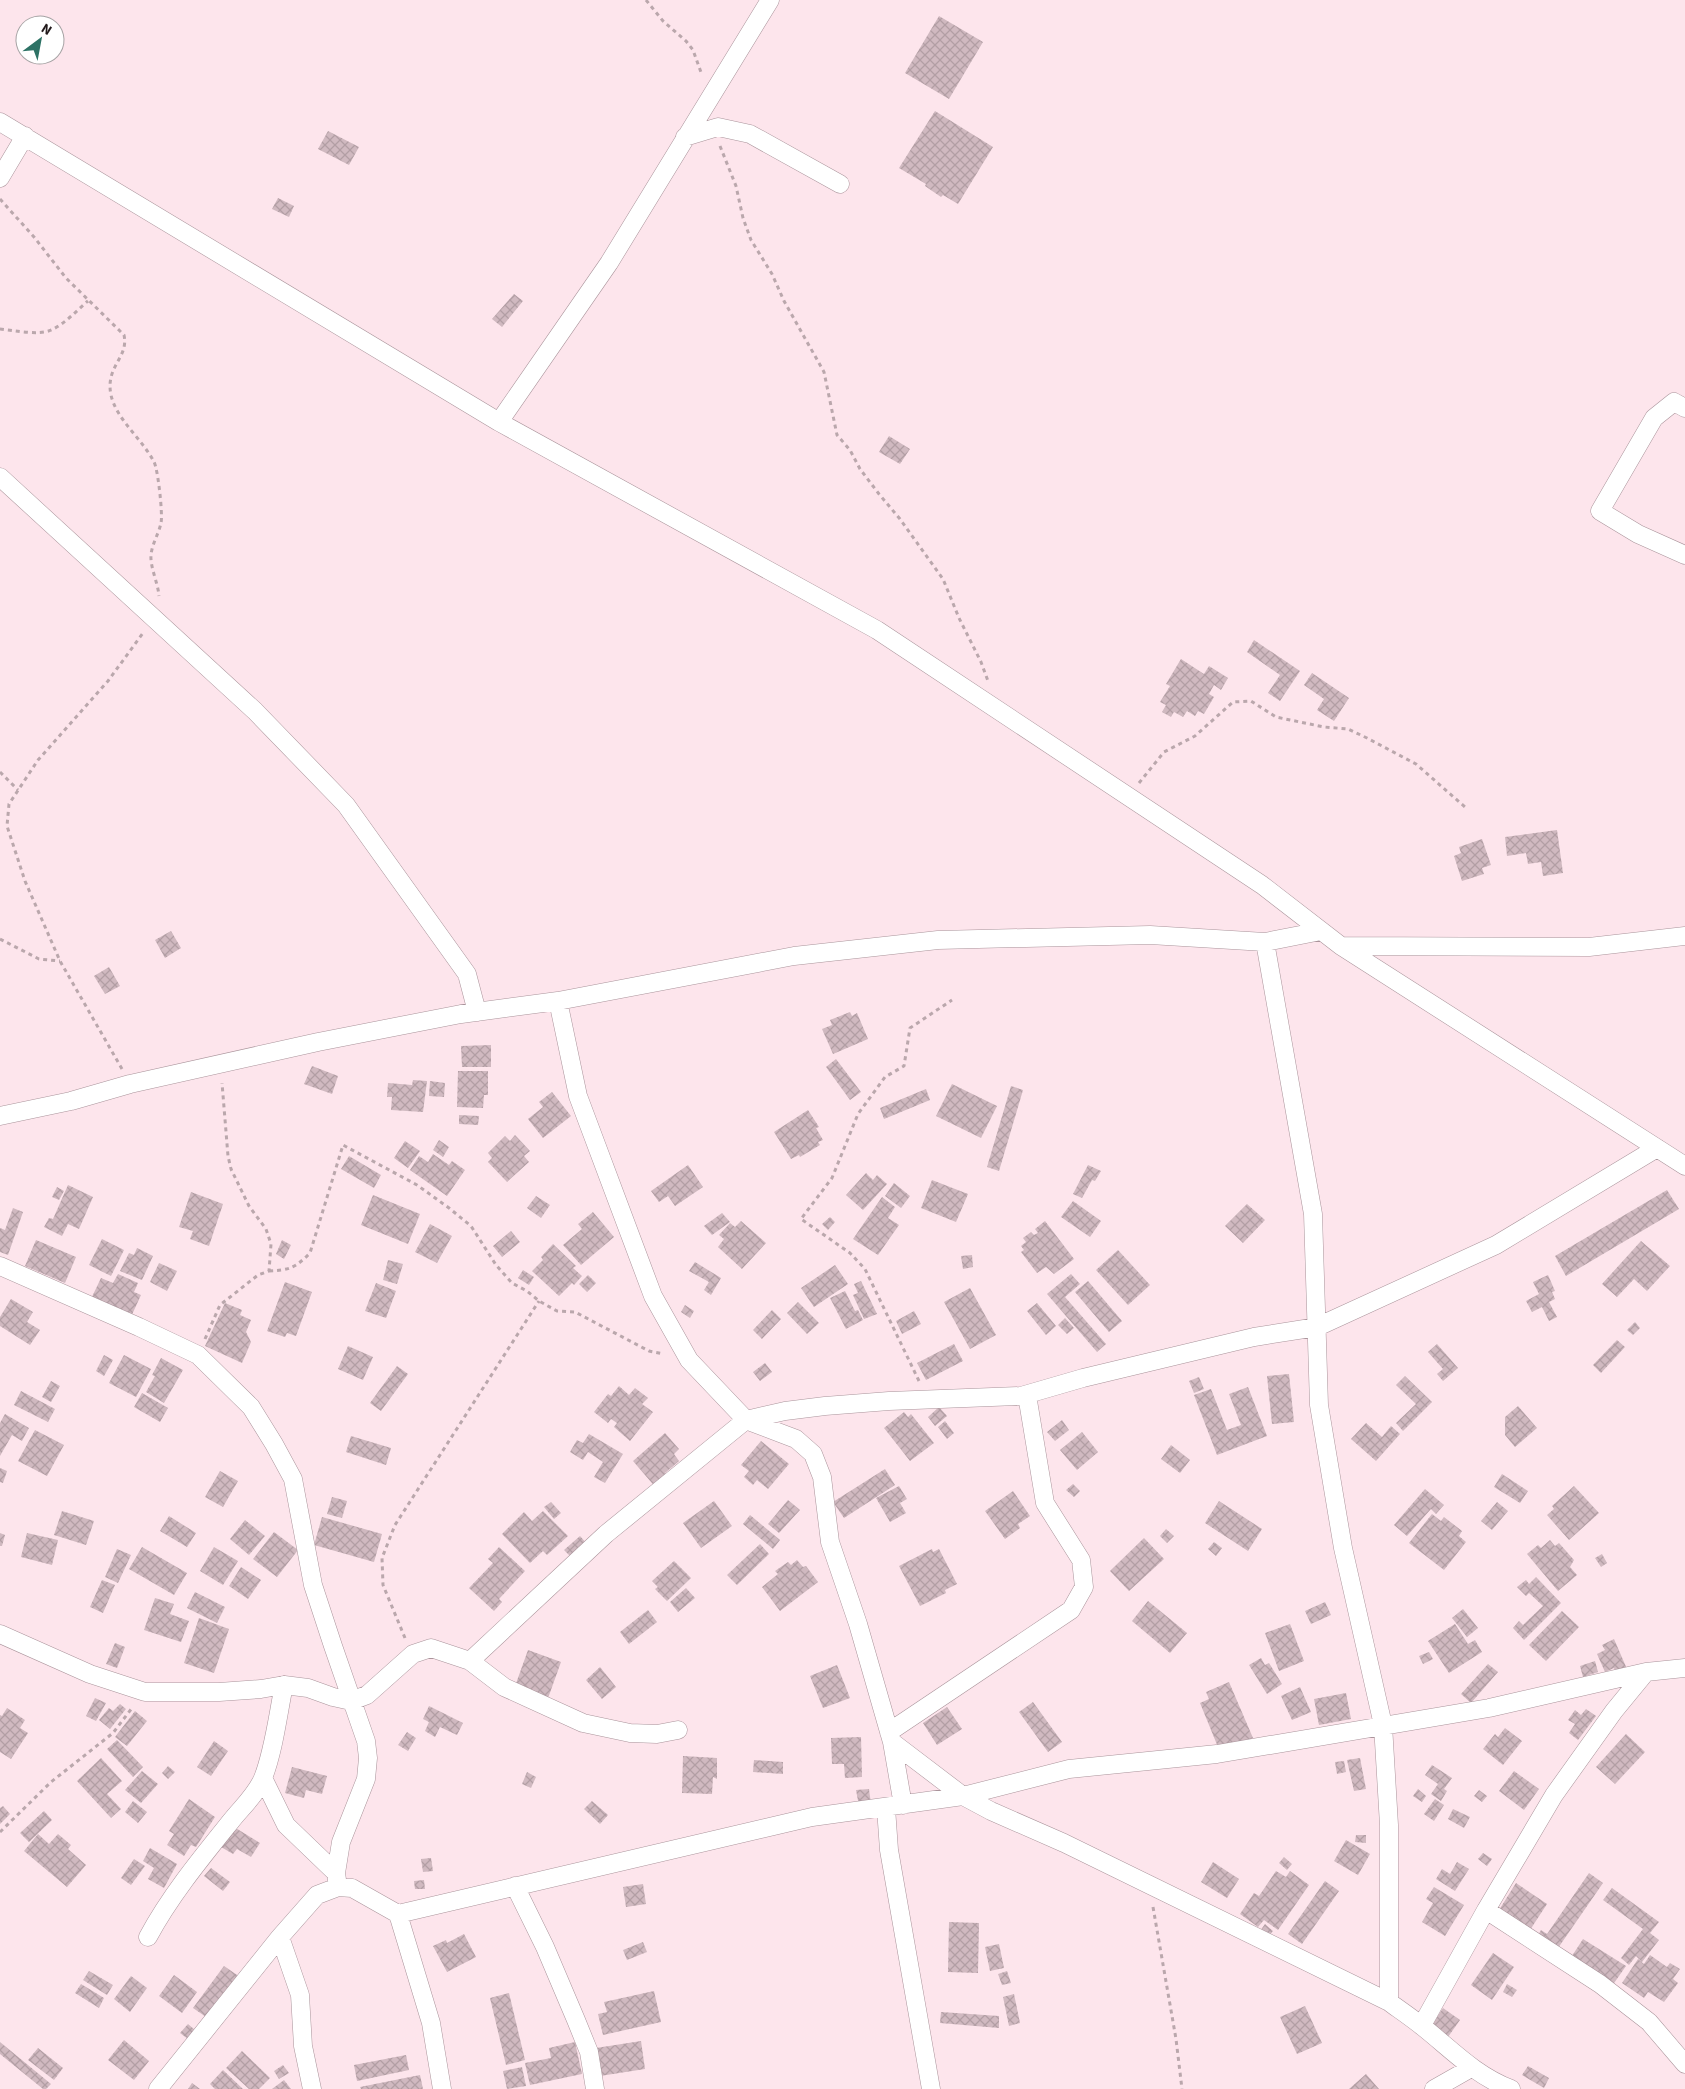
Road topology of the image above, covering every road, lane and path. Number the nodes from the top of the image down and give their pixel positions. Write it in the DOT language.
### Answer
graph roads {
  1 [pos="646,0"];
  2 [pos="770,0"];
  3 [pos="709,98"];
  4 [pos="0,122"];
  5 [pos="718,127"];
  6 [pos="25,136"];
  7 [pos="685,137"];
  8 [pos="0,178"];
  9 [pos="840,184"];
  10 [pos="0,200"];
  11 [pos="88,301"];
  12 [pos="0,329"];
  13 [pos="1685,408"];
  14 [pos="499,422"];
  15 [pos="0,476"];
  16 [pos="1685,555"];
  17 [pos="153,617"];
  18 [pos="997,710"];
  19 [pos="0,772"];
  20 [pos="18,790"];
  21 [pos="1128,797"];
  22 [pos="1465,807"];
  23 [pos="1321,931"];
  24 [pos="1685,936"];
  25 [pos="0,939"];
  26 [pos="1265,942"];
  27 [pos="1341,946"];
  28 [pos="60,961"];
  29 [pos="952,1000"];
  30 [pos="558,1001"];
  31 [pos="477,1012"];
  32 [pos="220,1063"];
  33 [pos="130,1084"];
  34 [pos="0,1116"];
  35 [pos="1657,1148"];
  36 [pos="1685,1166"];
  37 [pos="0,1266"];
  38 [pos="269,1271"];
  39 [pos="540,1301"];
  40 [pos="1317,1327"];
  41 [pos="198,1355"];
  42 [pos="689,1360"];
  43 [pos="1027,1394"];
  44 [pos="928,1400"];
  45 [pos="746,1420"];
  46 [pos="0,1634"];
  47 [pos="413,1654"];
  48 [pos="470,1661"];
  49 [pos="1685,1668"];
  50 [pos="1646,1672"];
  51 [pos="284,1684"];
  52 [pos="145,1692"];
  53 [pos="352,1701"];
  54 [pos="1383,1725"];
  55 [pos="678,1730"];
  56 [pos="891,1737"];
  57 [pos="263,1778"];
  58 [pos="963,1796"];
  59 [pos="895,1806"];
  60 [pos="0,1832"];
  61 [pos="337,1880"];
  62 [pos="1150,1884"];
  63 [pos="515,1886"];
  64 [pos="1486,1910"];
  65 [pos="398,1914"];
  66 [pos="148,1937"];
  67 [pos="280,1937"];
  68 [pos="1389,2002"];
  69 [pos="1422,2025"];
  70 [pos="1685,2064"];
  71 [pos="1472,2068"];
  72 [pos="158,2089"];
  73 [pos="312,2089"];
  74 [pos="442,2089"];
  75 [pos="596,2089"];
  76 [pos="931,2089"];
  77 [pos="1182,2089"];
  78 [pos="1434,2089"];
  79 [pos="1511,2089"];
  1 -- 3 [label="path"];
  2 -- 3 [label="street"];
  3 -- 7 [label="street"];
  4 -- 6 [label="street"];
  5 -- 7 [label="street"];
  5 -- 9 [label="street"];
  5 -- 18 [label="path"];
  6 -- 8 [label="street"];
  6 -- 14 [label="street"];
  7 -- 14 [label="street"];
  10 -- 11 [label="path"];
  11 -- 12 [label="path"];
  11 -- 17 [label="path"];
  13 -- 16 [label="street"];
  14 -- 18 [label="street"];
  15 -- 17 [label="street"];
  17 -- 20 [label="path"];
  17 -- 31 [label="street"];
  18 -- 21 [label="street"];
  19 -- 20 [label="path"];
  20 -- 28 [label="path"];
  21 -- 22 [label="path"];
  21 -- 23 [label="street"];
  23 -- 26 [label="street"];
  23 -- 27 [label="street"];
  24 -- 27 [label="street"];
  25 -- 28 [label="path"];
  26 -- 30 [label="street"];
  26 -- 40 [label="street"];
  27 -- 35 [label="street"];
  28 -- 33 [label="path"];
  29 -- 44 [label="path"];
  30 -- 31 [label="street"];
  30 -- 42 [label="street"];
  31 -- 32 [label="street"];
  32 -- 33 [label="street"];
  32 -- 38 [label="path"];
  33 -- 34 [label="street"];
  35 -- 36 [label="street"];
  35 -- 40 [label="street"];
  37 -- 41 [label="street"];
  38 -- 39 [label="path"];
  38 -- 41 [label="path"];
  39 -- 42 [label="path"];
  39 -- 47 [label="path"];
  40 -- 43 [label="street"];
  40 -- 54 [label="street"];
  41 -- 53 [label="street"];
  42 -- 45 [label="street"];
  43 -- 44 [label="street"];
  43 -- 56 [label="street"];
  44 -- 45 [label="street"];
  45 -- 48 [label="street"];
  45 -- 56 [label="street"];
  46 -- 52 [label="street"];
  47 -- 48 [label="street"];
  47 -- 53 [label="street"];
  48 -- 55 [label="street"];
  49 -- 50 [label="street"];
  50 -- 54 [label="street"];
  50 -- 64 [label="street"];
  51 -- 52 [label="street"];
  51 -- 53 [label="street"];
  51 -- 57 [label="street"];
  52 -- 60 [label="path"];
  53 -- 61 [label="street"];
  54 -- 58 [label="street"];
  54 -- 68 [label="street"];
  56 -- 58 [label="street"];
  56 -- 59 [label="street"];
  57 -- 61 [label="street"];
  57 -- 66 [label="street"];
  58 -- 59 [label="street"];
  58 -- 62 [label="street"];
  59 -- 63 [label="street"];
  59 -- 76 [label="street"];
  61 -- 65 [label="street"];
  61 -- 67 [label="street"];
  62 -- 68 [label="street"];
  62 -- 77 [label="path"];
  63 -- 65 [label="street"];
  63 -- 75 [label="street"];
  64 -- 69 [label="street"];
  64 -- 70 [label="street"];
  65 -- 74 [label="street"];
  67 -- 72 [label="street"];
  67 -- 73 [label="street"];
  68 -- 69 [label="street"];
  69 -- 71 [label="street"];
  71 -- 78 [label="street"];
  71 -- 79 [label="street"];
}
